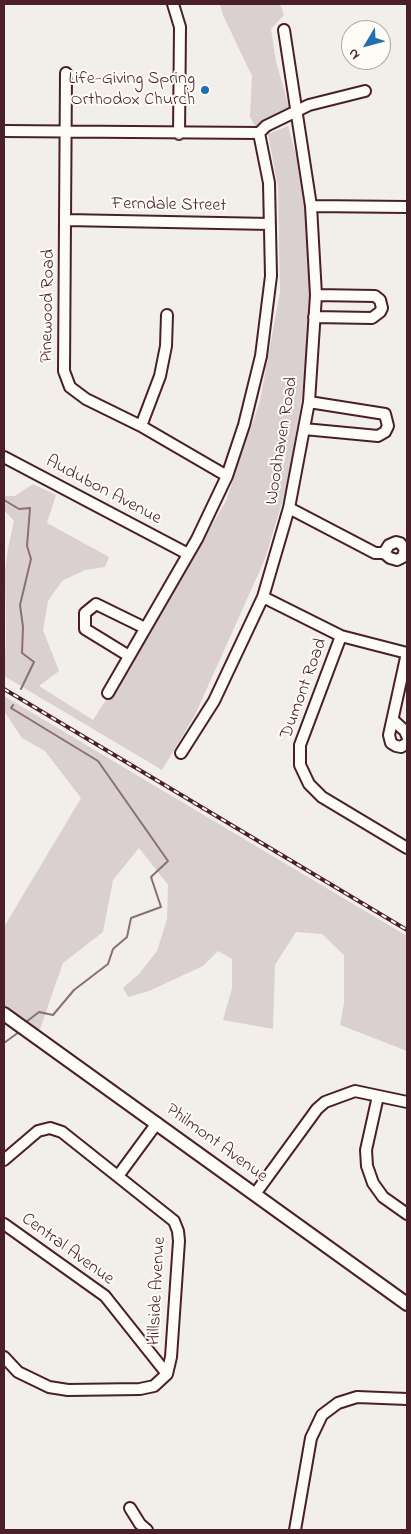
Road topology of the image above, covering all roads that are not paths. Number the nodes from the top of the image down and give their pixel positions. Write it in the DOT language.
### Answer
graph roads {
  1 [pos="173,4"];
  2 [pos="284,30"];
  3 [pos="66,73"];
  4 [pos="365,91"];
  5 [pos="296,112"];
  6 [pos="4,132"];
  7 [pos="66,132"];
  8 [pos="260,133"];
  9 [pos="179,134"];
  10 [pos="311,206"];
  11 [pos="407,207"];
  12 [pos="66,220"];
  13 [pos="270,224"];
  14 [pos="316,295"];
  15 [pos="167,315"];
  16 [pos="314,318"];
  17 [pos="309,402"];
  18 [pos="141,426"];
  19 [pos="304,428"];
  20 [pos="4,457"];
  21 [pos="227,476"];
  22 [pos="289,508"];
  23 [pos="384,553"];
  24 [pos="188,554"];
  25 [pos="263,597"];
  26 [pos="145,628"];
  27 [pos="341,636"];
  28 [pos="407,653"];
  29 [pos="129,656"];
  30 [pos="108,693"];
  31 [pos="394,721"];
  32 [pos="407,736"];
  33 [pos="407,743"];
  34 [pos="181,753"];
  35 [pos="407,848"];
  36 [pos="4,1014"];
  37 [pos="378,1096"];
  38 [pos="407,1102"];
  39 [pos="157,1123"];
  40 [pos="4,1160"];
  41 [pos="118,1176"];
  42 [pos="255,1194"];
  43 [pos="407,1214"];
  44 [pos="4,1224"];
  45 [pos="407,1304"];
  46 [pos="4,1358"];
  47 [pos="167,1374"];
  48 [pos="407,1399"];
  49 [pos="130,1508"];
  50 [pos="147,1530"];
  51 [pos="295,1530"];
  1 -- 9 [label="street"];
  2 -- 5 [label="street, Woodhaven Road"];
  3 -- 7 [label="street, Pinewood Road"];
  4 -- 5 [label="street"];
  5 -- 8 [label="street"];
  5 -- 10 [label="street, Woodhaven Road"];
  6 -- 7 [label="street"];
  7 -- 9 [label="street"];
  7 -- 12 [label="street, Pinewood Road"];
  8 -- 9 [label="street"];
  8 -- 13 [label="street, Woodhaven Road"];
  10 -- 11 [label="street"];
  10 -- 14 [label="street, Woodhaven Road"];
  12 -- 13 [label="street, Ferndale Street"];
  12 -- 18 [label="street, Pinewood Road"];
  13 -- 21 [label="street, Woodhaven Road"];
  14 -- 16 [label="street, Woodhaven Road"];
  14 -- 16 [label="street"];
  15 -- 18 [label="street"];
  16 -- 17 [label="street, Woodhaven Road"];
  17 -- 19 [label="street, Woodhaven Road"];
  17 -- 19 [label="street"];
  18 -- 21 [label="street, Pinewood Road"];
  19 -- 22 [label="street, Woodhaven Road"];
  20 -- 24 [label="street, Audubon Avenue"];
  21 -- 24 [label="street, Woodhaven Road"];
  22 -- 23 [label="street"];
  22 -- 25 [label="street, Woodhaven Road"];
  24 -- 26 [label="street, Woodhaven Road"];
  25 -- 27 [label="street"];
  25 -- 34 [label="street, Woodhaven Road"];
  26 -- 29 [label="street, Woodhaven Road"];
  26 -- 29 [label="street"];
  27 -- 28 [label="street"];
  27 -- 35 [label="street, Dumont Road"];
  28 -- 31 [label="street"];
  29 -- 30 [label="street, Woodhaven Road"];
  31 -- 32 [label="street"];
  31 -- 33 [label="street"];
  36 -- 39 [label="main road, Philmont Avenue"];
  37 -- 38 [label="street"];
  37 -- 42 [label="street"];
  37 -- 43 [label="street"];
  39 -- 41 [label="street"];
  39 -- 42 [label="main road, Philmont Avenue"];
  40 -- 41 [label="street, Hillside Avenue"];
  41 -- 47 [label="street, Hillside Avenue"];
  42 -- 45 [label="main road, Philmont Avenue"];
  44 -- 47 [label="street, Central Avenue"];
  46 -- 47 [label="street"];
  48 -- 51 [label="street"];
  49 -- 50 [label="street"];
}
